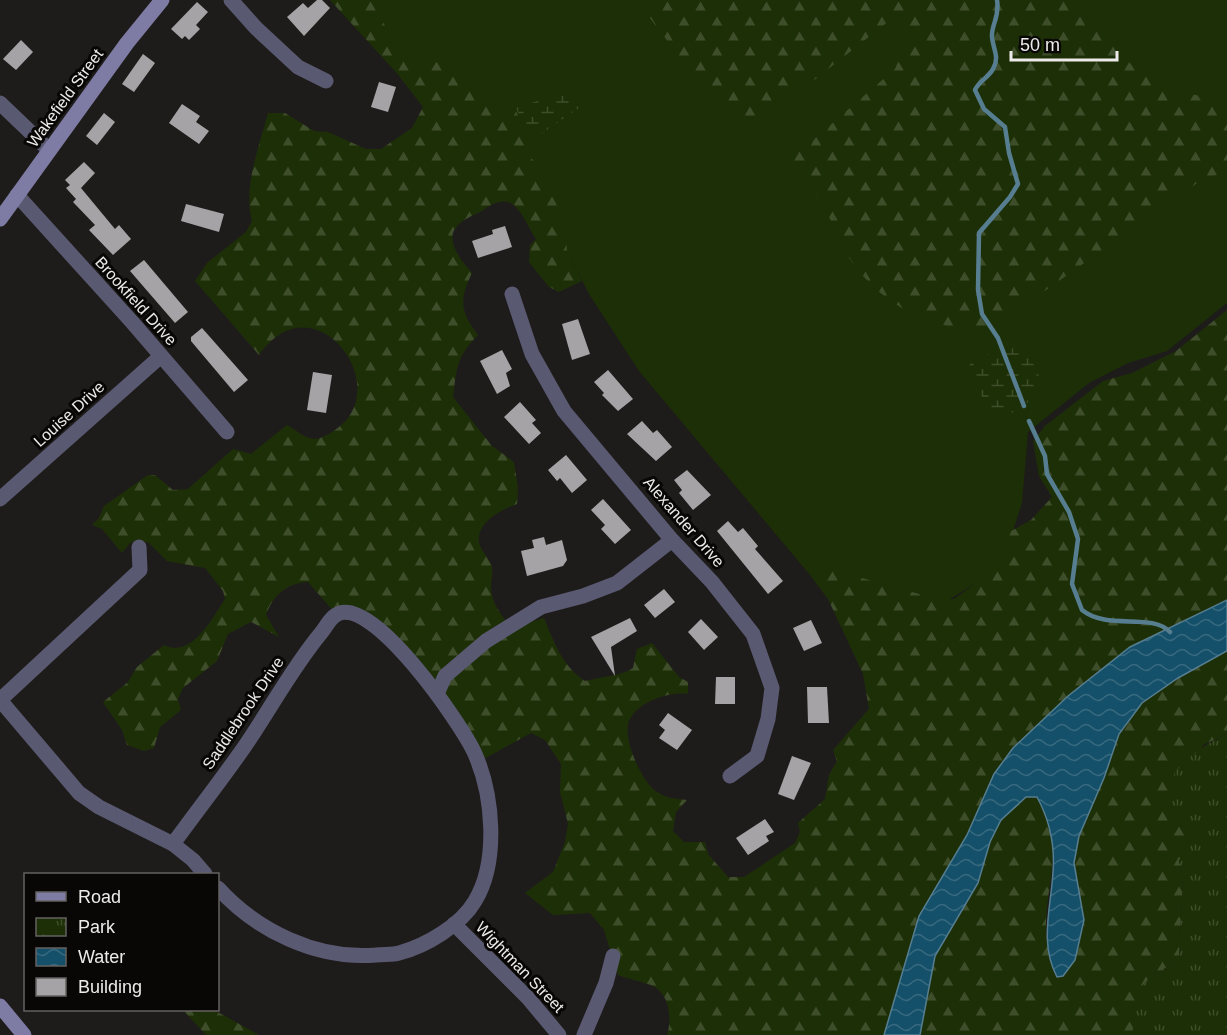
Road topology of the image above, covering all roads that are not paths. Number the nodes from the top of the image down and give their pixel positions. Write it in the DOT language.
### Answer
graph roads {
  1 [pos="162,0"];
  2 [pos="231,0"];
  3 [pos="327,81"];
  4 [pos="0,103"];
  5 [pos="49,150"];
  6 [pos="16,195"];
  7 [pos="0,219"];
  8 [pos="512,294"];
  9 [pos="161,356"];
  10 [pos="227,432"];
  11 [pos="0,499"];
  12 [pos="672,540"];
  13 [pos="139,547"];
  14 [pos="437,694"];
  15 [pos="0,700"];
  16 [pos="730,776"];
  17 [pos="173,844"];
  18 [pos="204,873"];
  19 [pos="219,889"];
  20 [pos="454,924"];
  21 [pos="613,956"];
  22 [pos="0,1006"];
  23 [pos="24,1035"];
  24 [pos="560,1035"];
  25 [pos="584,1035"];
  1 -- 5 [label="street, Wakefield Street"];
  2 -- 3 [label="street"];
  4 -- 5 [label="street"];
  5 -- 6 [label="street, Wakefield Street"];
  6 -- 7 [label="street, Wakefield Street"];
  6 -- 9 [label="street, Brookfield Drive"];
  8 -- 12 [label="street, Alexander Drive"];
  9 -- 10 [label="street, Brookfield Drive"];
  9 -- 11 [label="street, Louise Drive"];
  12 -- 14 [label="street"];
  12 -- 16 [label="street, Alexander Drive"];
  13 -- 15 [label="street"];
  14 -- 17 [label="street, Saddlebrook Drive"];
  14 -- 20 [label="street"];
  15 -- 17 [label="street"];
  17 -- 18 [label="street"];
  19 -- 20 [label="street"];
  20 -- 24 [label="street, Wightman Street"];
  21 -- 25 [label="street"];
  22 -- 23 [label="street"];
}
